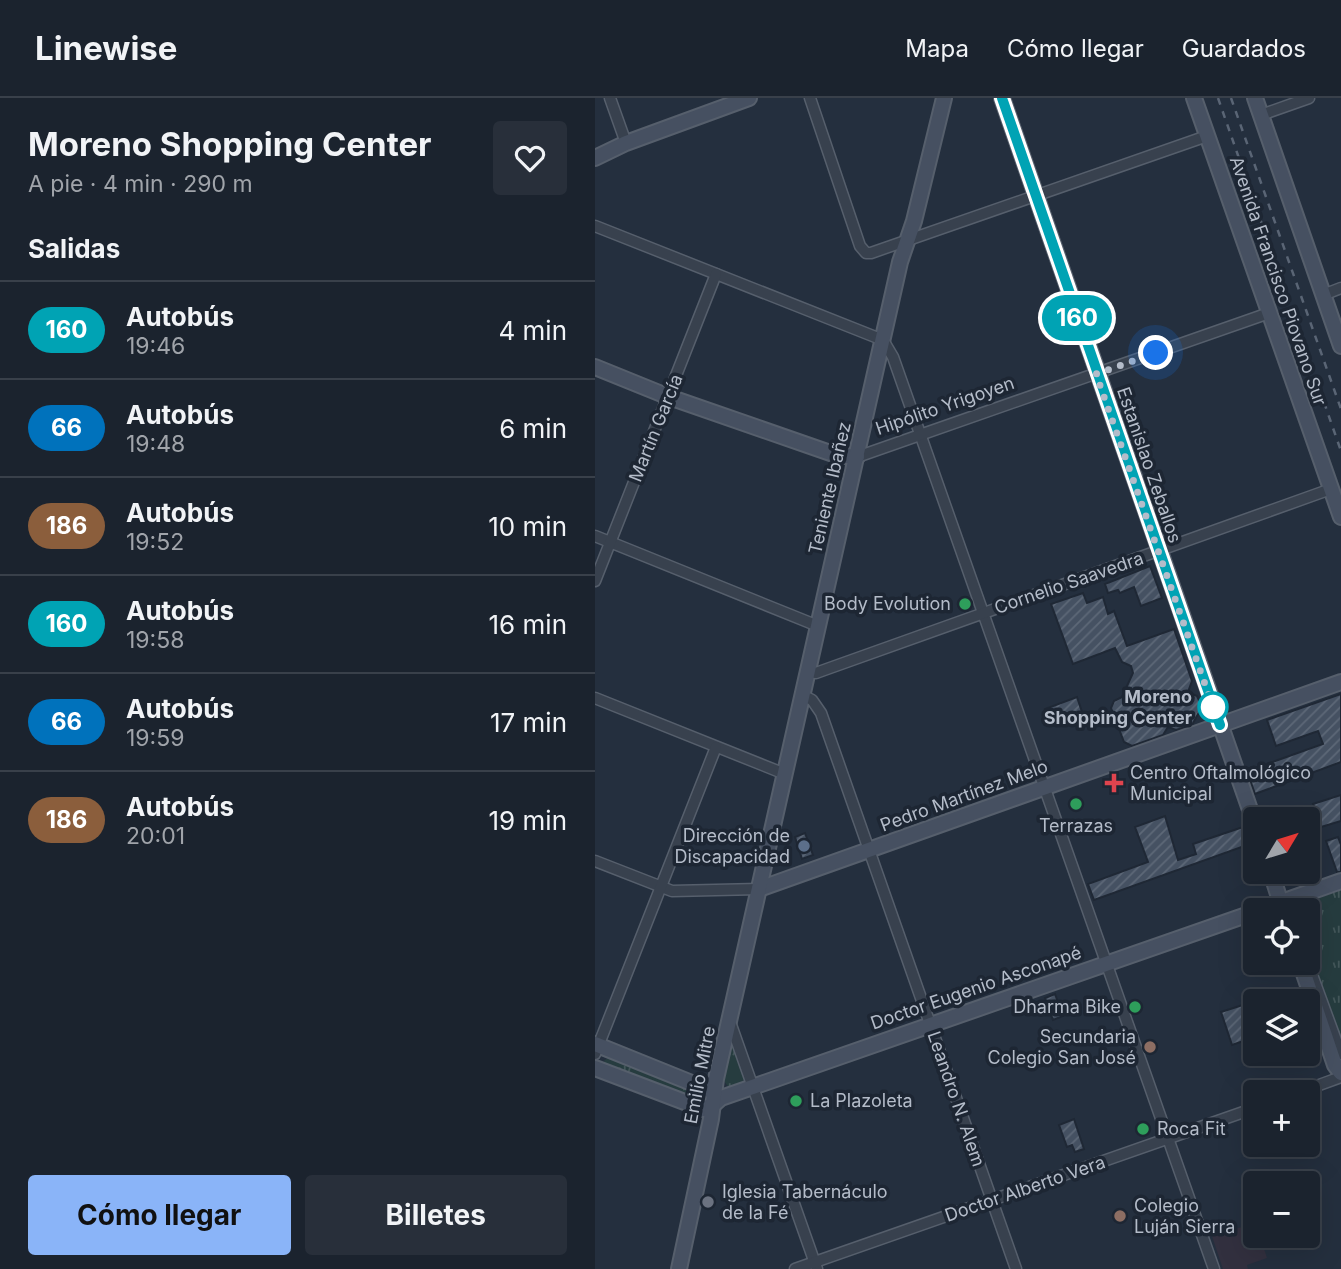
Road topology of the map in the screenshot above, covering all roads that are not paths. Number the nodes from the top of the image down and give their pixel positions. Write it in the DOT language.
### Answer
graph roads {
  1 [pos="610,98"];
  2 [pos="749,98"];
  3 [pos="810,98"];
  4 [pos="944,98"];
  5 [pos="1002,98"];
  6 [pos="1194,98"];
  7 [pos="1255,98"];
  8 [pos="1309,98"];
  9 [pos="1261,115"];
  10 [pos="1207,136"];
  11 [pos="626,143"];
  12 [pos="595,158"];
  13 [pos="1035,196"];
  14 [pos="595,226"];
  15 [pos="908,240"];
  16 [pos="716,274"];
  17 [pos="1341,288"];
  18 [pos="1323,295"];
  19 [pos="1269,313"];
  20 [pos="883,340"];
  21 [pos="1341,346"];
  22 [pos="595,367"];
  23 [pos="1096,374"];
  24 [pos="669,397"];
  25 [pos="920,435"];
  26 [pos="857,457"];
  27 [pos="1331,489"];
  28 [pos="1341,517"];
  29 [pos="595,536"];
  30 [pos="610,542"];
  31 [pos="1159,552"];
  32 [pos="595,581"];
  33 [pos="983,613"];
  34 [pos="818,625"];
  35 [pos="807,671"];
  36 [pos="1341,682"];
  37 [pos="802,695"];
  38 [pos="595,698"];
  39 [pos="1220,725"];
  40 [pos="716,747"];
  41 [pos="785,775"];
  42 [pos="1045,788"];
  43 [pos="1249,807"];
  44 [pos="869,850"];
  45 [pos="595,861"];
  46 [pos="1341,881"];
  47 [pos="661,887"];
  48 [pos="759,889"];
  49 [pos="1297,898"];
  50 [pos="1243,916"];
  51 [pos="1106,964"];
  52 [pos="1304,975"];
  53 [pos="1312,975"];
  54 [pos="730,1022"];
  55 [pos="930,1025"];
  56 [pos="596,1048"];
  57 [pos="1341,1054"];
  58 [pos="595,1068"];
  59 [pos="1341,1075"];
  60 [pos="1320,1084"];
  61 [pos="753,1087"];
  62 [pos="713,1099"];
  63 [pos="1243,1112"];
  64 [pos="1168,1139"];
  65 [pos="992,1201"];
  66 [pos="816,1266"];
  67 [pos="679,1269"];
  68 [pos="795,1269"];
  69 [pos="1016,1269"];
  70 [pos="1214,1269"];
  1 -- 11 [label="street"];
  2 -- 11 [label="street"];
  3 -- 15 [label="street"];
  4 -- 15 [label="street, Teniente Ibañez"];
  5 -- 13 [label="street, Estanislao Zeballos"];
  6 -- 10 [label="street, Avenida Francisco Piovano Sur"];
  7 -- 9 [label="street"];
  8 -- 9 [label="street"];
  9 -- 18 [label="street"];
  10 -- 13 [label="street"];
  10 -- 19 [label="street, Avenida Francisco Piovano Sur"];
  11 -- 12 [label="street"];
  13 -- 15 [label="street"];
  13 -- 23 [label="street, Estanislao Zeballos"];
  14 -- 16 [label="street"];
  15 -- 20 [label="street, Teniente Ibañez"];
  16 -- 20 [label="street"];
  16 -- 24 [label="street, Martín García"];
  17 -- 18 [label="street"];
  18 -- 21 [label="street"];
  19 -- 23 [label="street, Hipólito Yrigoyen"];
  19 -- 27 [label="street, Avenida Francisco Piovano Sur"];
  20 -- 25 [label="street"];
  20 -- 26 [label="street, Teniente Ibañez"];
  22 -- 24 [label="street"];
  23 -- 25 [label="street, Hipólito Yrigoyen"];
  23 -- 31 [label="street, Estanislao Zeballos"];
  24 -- 26 [label="street"];
  24 -- 30 [label="street, Martín García"];
  25 -- 26 [label="street, Hipólito Yrigoyen"];
  25 -- 33 [label="street"];
  26 -- 34 [label="street, Teniente Ibañez"];
  27 -- 28 [label="street, Avenida Francisco Piovano Sur"];
  27 -- 31 [label="street, Cornelio Saavedra"];
  29 -- 30 [label="street"];
  30 -- 32 [label="street, Martín García"];
  30 -- 34 [label="street"];
  31 -- 33 [label="street, Cornelio Saavedra"];
  31 -- 39 [label="street, Estanislao Zeballos"];
  33 -- 35 [label="street, Cornelio Saavedra"];
  33 -- 42 [label="street"];
  34 -- 35 [label="street, Teniente Ibañez"];
  35 -- 37 [label="street, Teniente Ibañez"];
  36 -- 39 [label="street, Pedro Martínez Melo"];
  37 -- 41 [label="street, Teniente Ibañez"];
  37 -- 44 [label="street, Leandro N. Alem"];
  38 -- 40 [label="street"];
  39 -- 42 [label="street, Pedro Martínez Melo"];
  39 -- 43 [label="street, Estanislao Zeballos"];
  40 -- 41 [label="street"];
  40 -- 47 [label="street"];
  41 -- 48 [label="street, Teniente Ibañez"];
  42 -- 44 [label="street, Pedro Martínez Melo"];
  42 -- 51 [label="street"];
  44 -- 48 [label="street, Pedro Martínez Melo"];
  44 -- 55 [label="street, Leandro N. Alem"];
  45 -- 47 [label="street, Pedro Martínez Melo"];
  46 -- 49 [label="street, Doctor Eugenio Asconapé"];
  47 -- 48 [label="street, Pedro Martínez Melo"];
  47 -- 56 [label="street"];
  48 -- 54 [label="street, Emilio Mitre"];
  50 -- 51 [label="street, Doctor Eugenio Asconapé"];
  51 -- 55 [label="street, Doctor Eugenio Asconapé"];
  51 -- 64 [label="street"];
  52 -- 59 [label="street"];
  53 -- 57 [label="street"];
  54 -- 61 [label="street"];
  54 -- 62 [label="street, Emilio Mitre"];
  55 -- 61 [label="street, Doctor Eugenio Asconapé"];
  55 -- 65 [label="street, Leandro N. Alem"];
  56 -- 62 [label="street"];
  58 -- 62 [label="street"];
  59 -- 60 [label="street"];
  61 -- 62 [label="street, Doctor Eugenio Asconapé"];
  61 -- 66 [label="street"];
  62 -- 67 [label="street, Emilio Mitre"];
  63 -- 64 [label="street, Doctor Alberto Vera"];
  64 -- 65 [label="street, Doctor Alberto Vera"];
  64 -- 70 [label="street"];
  65 -- 66 [label="street, Doctor Alberto Vera"];
  65 -- 69 [label="street, Leandro N. Alem"];
  66 -- 68 [label="street, Doctor Alberto Vera"];
}
